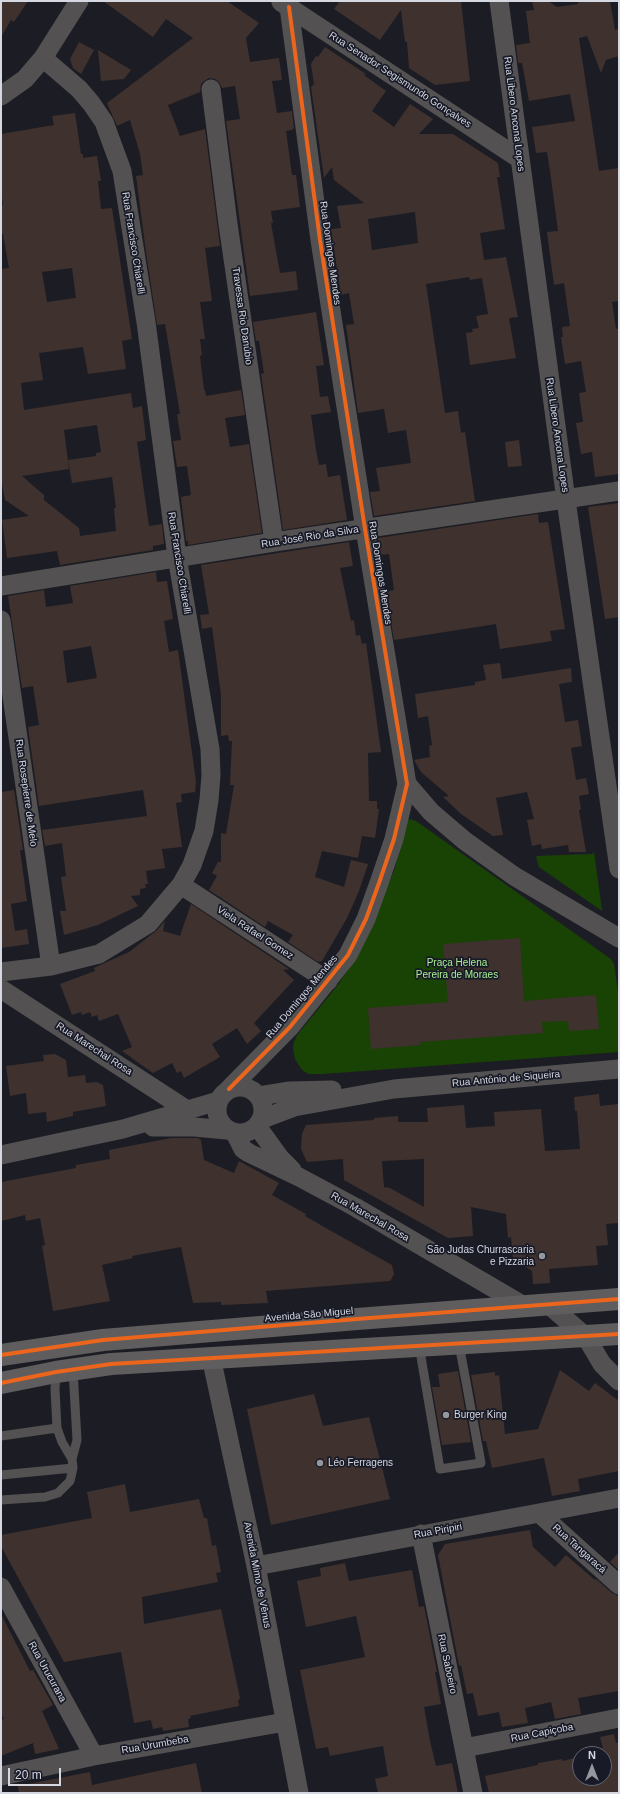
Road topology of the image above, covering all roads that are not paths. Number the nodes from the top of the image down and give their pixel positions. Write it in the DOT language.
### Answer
graph roads {
  1 [pos="79,1"];
  2 [pos="499,1"];
  3 [pos="284,4"];
  4 [pos="43,58"];
  5 [pos="211,89"];
  6 [pos="1,96"];
  7 [pos="520,159"];
  8 [pos="619,491"];
  9 [pos="566,500"];
  10 [pos="365,529"];
  11 [pos="274,542"];
  12 [pos="177,557"];
  13 [pos="1,586"];
  14 [pos="1,620"];
  15 [pos="407,784"];
  16 [pos="619,869"];
  17 [pos="181,885"];
  18 [pos="619,938"];
  19 [pos="51,966"];
  20 [pos="1,972"];
  21 [pos="328,981"];
  22 [pos="1,989"];
  23 [pos="290,1026"];
  24 [pos="619,1069"];
  25 [pos="394,1089"];
  26 [pos="256,1093"];
  27 [pos="224,1095"];
  28 [pos="187,1110"];
  29 [pos="260,1123"];
  30 [pos="123,1129"];
  31 [pos="231,1131"];
  32 [pos="1,1154"];
  33 [pos="298,1177"];
  34 [pos="619,1299"];
  35 [pos="548,1304"];
  36 [pos="524,1306"];
  37 [pos="619,1334"];
  38 [pos="586,1336"];
  39 [pos="459,1344"];
  40 [pos="419,1345"];
  41 [pos="1,1355"];
  42 [pos="211,1358"];
  43 [pos="65,1371"];
  44 [pos="619,1382"];
  45 [pos="1,1383"];
  46 [pos="57,1428"];
  47 [pos="1,1436"];
  48 [pos="73,1464"];
  49 [pos="1,1475"];
  50 [pos="619,1498"];
  51 [pos="1,1500"];
  52 [pos="539,1513"];
  53 [pos="421,1534"];
  54 [pos="256,1566"];
  55 [pos="619,1585"];
  56 [pos="1,1587"];
  57 [pos="619,1718"];
  58 [pos="286,1722"];
  59 [pos="464,1748"];
  60 [pos="94,1756"];
  61 [pos="1,1776"];
  62 [pos="298,1793"];
  63 [pos="473,1793"];
  1 -- 4 [label="street"];
  2 -- 7 [label="street, Rua Libero Ancona Lopes"];
  3 -- 7 [label="street, Rua Senador Segismundo Gonçalves"];
  3 -- 10 [label="street, Rua Domingos Mendes"];
  4 -- 6 [label="street"];
  4 -- 12 [label="street, Rua Francisco Chiarelli"];
  5 -- 11 [label="street, Travessa Rio Danúbio"];
  7 -- 9 [label="street, Rua Libero Ancona Lopes"];
  8 -- 9 [label="street, Rua José Rio da Silva"];
  9 -- 10 [label="street, Rua José Rio da Silva"];
  9 -- 16 [label="street, Rua Libero Ancona Lopes"];
  10 -- 11 [label="street, Rua José Rio da Silva"];
  10 -- 15 [label="street, Rua Domingos Mendes"];
  11 -- 12 [label="street, Rua José Rio da Silva"];
  12 -- 13 [label="street, Rua José Rio da Silva"];
  12 -- 17 [label="street, Rua Francisco Chiarelli"];
  14 -- 19 [label="street, Rua Rosepierre de Melo"];
  15 -- 18 [label="street"];
  15 -- 21 [label="street, Rua Domingos Mendes"];
  17 -- 19 [label="street, Rua Francisco Chiarelli"];
  17 -- 21 [label="street, Viela Rafael Gomez"];
  19 -- 20 [label="street, Rua Francisco Chiarelli"];
  21 -- 23 [label="street, Rua Domingos Mendes"];
  22 -- 28 [label="street, Rua Marechal Rosa"];
  23 -- 26 [label="street, Rua Domingos Mendes"];
  23 -- 27 [label="street, Rua Domingos Mendes"];
  24 -- 25 [label="street, Rua Antônio de Siqueira"];
  25 -- 26 [label="street, Rua Antônio de Siqueira"];
  25 -- 29 [label="street, Rua Antônio de Siqueira"];
  26 -- 27 [label="street"];
  26 -- 29 [label="street"];
  27 -- 28 [label="street"];
  27 -- 31 [label="street"];
  28 -- 30 [label="street"];
  29 -- 31 [label="street"];
  29 -- 33 [label="street, Rua Marechal Rosa"];
  30 -- 31 [label="street"];
  30 -- 32 [label="street"];
  31 -- 33 [label="street, Rua Marechal Rosa"];
  33 -- 36 [label="street, Rua Marechal Rosa"];
  34 -- 35 [label="main road, Avenida São Miguel"];
  35 -- 36 [label="main road, Avenida São Miguel"];
  35 -- 38 [label="street"];
  36 -- 41 [label="main road, Avenida São Miguel"];
  37 -- 38 [label="main road"];
  38 -- 39 [label="main road"];
  38 -- 44 [label="street"];
  39 -- 40 [label="main road"];
  39 -- 40 [label="lane"];
  40 -- 42 [label="main road"];
  42 -- 43 [label="main road"];
  42 -- 54 [label="street, Avenida Mimo de Vênus"];
  43 -- 45 [label="main road"];
  43 -- 46 [label="lane"];
  43 -- 48 [label="lane"];
  46 -- 47 [label="lane"];
  46 -- 48 [label="lane"];
  48 -- 49 [label="lane"];
  48 -- 51 [label="lane"];
  50 -- 52 [label="street, Rua Piripiri"];
  52 -- 53 [label="street, Rua Piripiri"];
  52 -- 55 [label="street, Rua Tangaracá"];
  53 -- 54 [label="street, Rua Piripiri"];
  53 -- 59 [label="street, Rua Saboeiro"];
  54 -- 58 [label="street, Avenida Mimo de Vênus"];
  56 -- 60 [label="street, Rua Urucurana"];
  57 -- 59 [label="street, Rua Capiçoba"];
  58 -- 60 [label="street, Rua Urumbeba"];
  58 -- 62 [label="street, Avenida Mimo de Vênus"];
  59 -- 63 [label="street, Rua Saboeiro"];
  60 -- 61 [label="street, Rua Urumbeba"];
}
